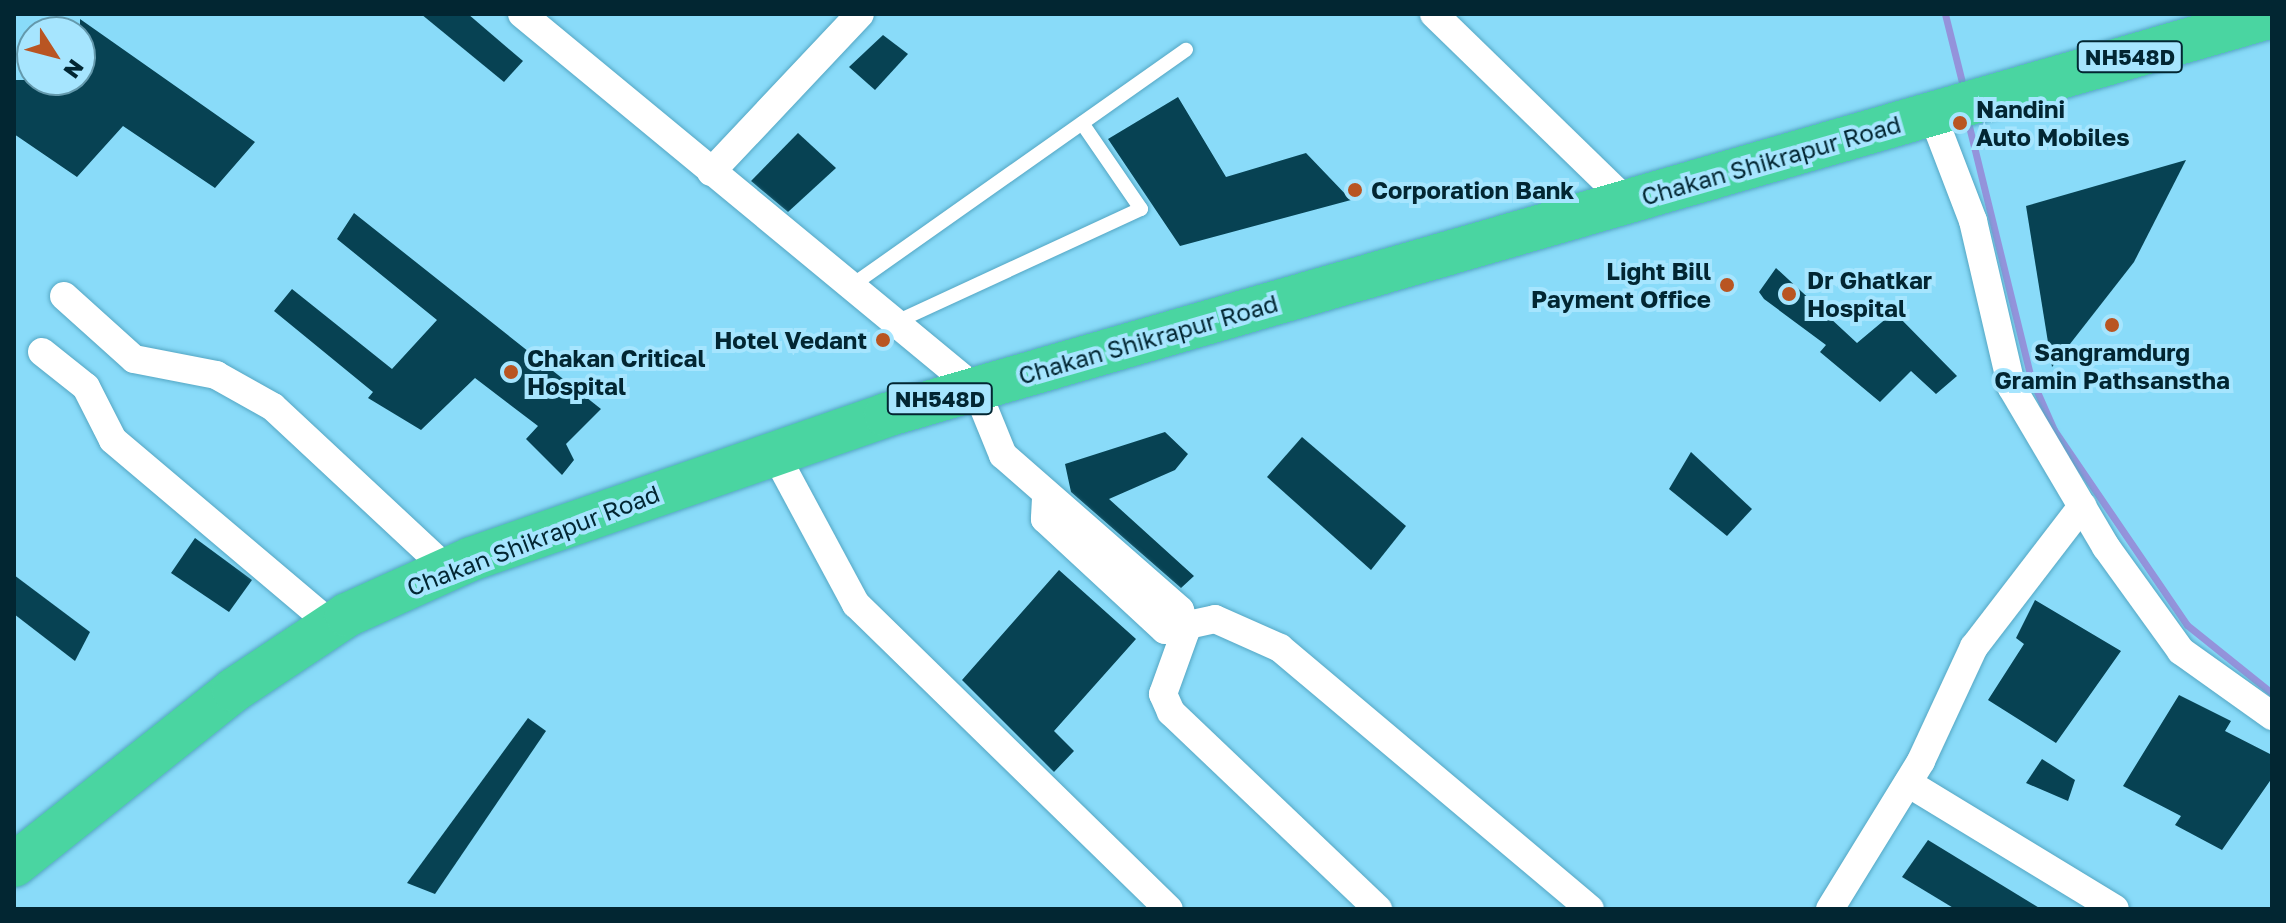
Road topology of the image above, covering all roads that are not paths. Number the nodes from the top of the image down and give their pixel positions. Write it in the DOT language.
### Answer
graph roads {
  1 [pos="522,14"];
  2 [pos="860,14"];
  3 [pos="1434,14"];
  4 [pos="2272,16"];
  5 [pos="1186,50"];
  6 [pos="1955,107"];
  7 [pos="1082,123"];
  8 [pos="711,172"];
  9 [pos="1627,202"];
  10 [pos="851,286"];
  11 [pos="64,296"];
  12 [pos="890,325"];
  13 [pos="42,352"];
  14 [pos="976,389"];
  15 [pos="774,452"];
  16 [pos="2082,506"];
  17 [pos="447,569"];
  18 [pos="332,625"];
  19 [pos="1186,630"];
  20 [pos="2272,716"];
  21 [pos="1908,783"];
  22 [pos="14,865"];
  23 [pos="1169,909"];
  24 [pos="1378,909"];
  25 [pos="1590,909"];
  26 [pos="1830,909"];
  27 [pos="2115,909"];
  1 -- 8 [label="street"];
  2 -- 8 [label="street"];
  3 -- 9 [label="street"];
  4 -- 6 [label="highway, Chakan Shikrapur Road / NH548D"];
  5 -- 7 [label="lane"];
  6 -- 9 [label="highway, Chakan Shikrapur Road / NH548D"];
  6 -- 16 [label="street"];
  7 -- 10 [label="lane"];
  7 -- 12 [label="lane"];
  8 -- 10 [label="street"];
  9 -- 14 [label="highway, Chakan Shikrapur Road / NH548D"];
  10 -- 12 [label="street"];
  11 -- 17 [label="street"];
  12 -- 14 [label="street"];
  13 -- 18 [label="street"];
  14 -- 15 [label="highway, Chakan Shikrapur Road / NH548D"];
  14 -- 19 [label="street"];
  15 -- 17 [label="highway, Chakan Shikrapur Road / NH548D"];
  15 -- 23 [label="street"];
  16 -- 20 [label="street"];
  16 -- 21 [label="street"];
  17 -- 18 [label="highway, Chakan Shikrapur Road / NH548D"];
  18 -- 22 [label="highway, Chakan Shikrapur Road / NH548D"];
  19 -- 24 [label="street"];
  19 -- 25 [label="street"];
  21 -- 26 [label="street"];
  21 -- 27 [label="street"];
}
